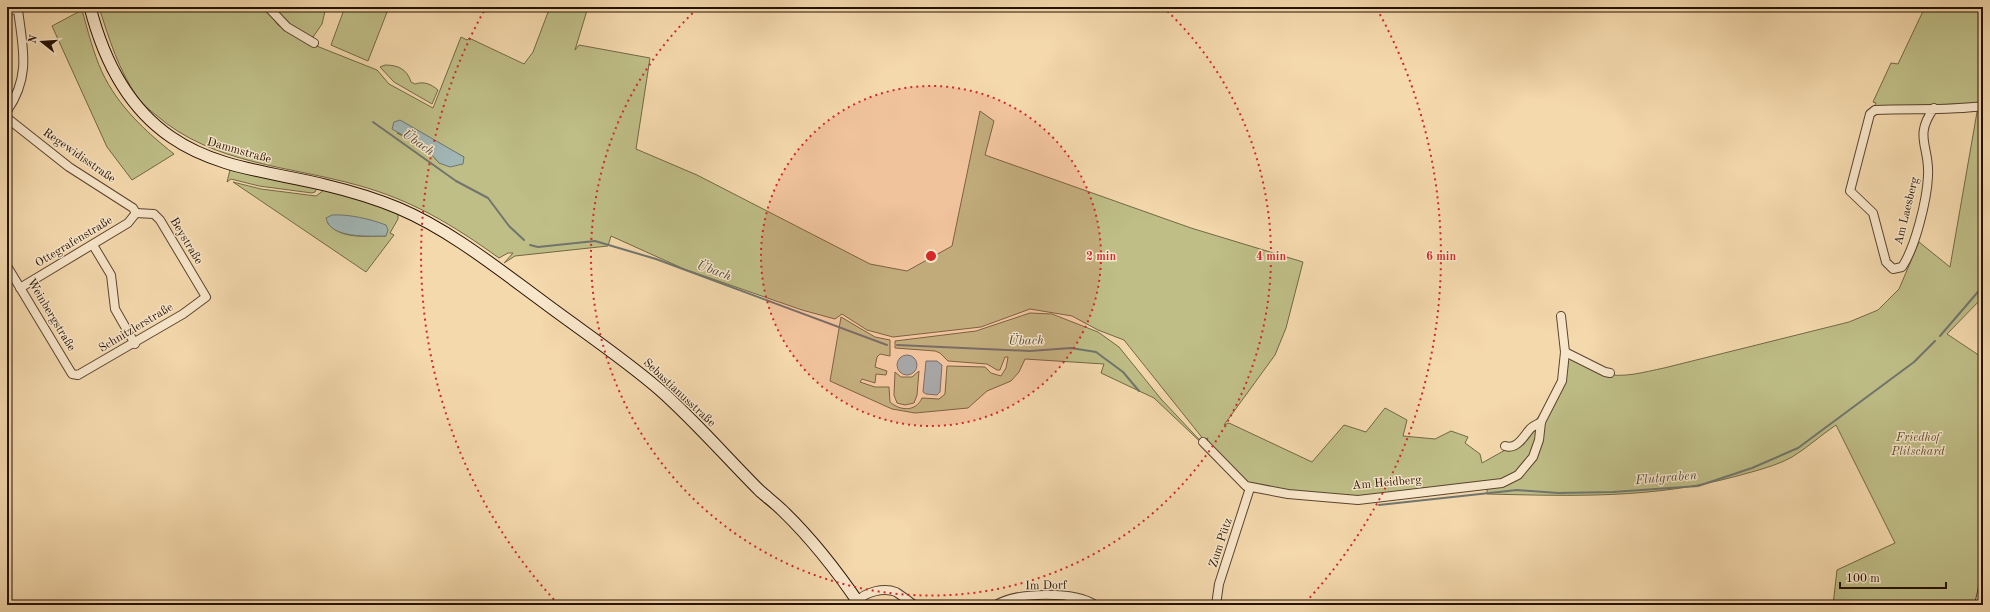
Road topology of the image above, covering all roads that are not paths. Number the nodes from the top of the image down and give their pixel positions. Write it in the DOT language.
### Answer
graph roads {
  1 [pos="90,7"];
  2 [pos="268,7"];
  3 [pos="21,8"];
  4 [pos="7,11"];
  5 [pos="314,43"];
  6 [pos="1983,106"];
  7 [pos="1934,108"];
  8 [pos="7,111"];
  9 [pos="7,118"];
  10 [pos="136,213"];
  11 [pos="448,235"];
  12 [pos="93,245"];
  13 [pos="7,266"];
  14 [pos="20,288"];
  15 [pos="206,297"];
  16 [pos="1561,316"];
  17 [pos="135,344"];
  18 [pos="1565,352"];
  19 [pos="1610,373"];
  20 [pos="75,375"];
  21 [pos="1541,422"];
  22 [pos="1203,442"];
  23 [pos="1505,446"];
  24 [pos="1250,488"];
  25 [pos="1983,588"];
  26 [pos="859,603"];
  27 [pos="914,605"];
  28 [pos="996,605"];
  29 [pos="1095,605"];
  30 [pos="1216,605"];
  31 [pos="1979,605"];
  1 -- 11 [label="street, Dammstraße"];
  2 -- 5 [label="street"];
  3 -- 4 [label="street"];
  3 -- 8 [label="street"];
  6 -- 7 [label="street, Am Laesberg"];
  7 -- 7 [label="street, Am Laesberg"];
  9 -- 10 [label="street, Regewidisstraße"];
  10 -- 12 [label="street, Ottegrafenstraße"];
  10 -- 15 [label="street, Beystraße"];
  11 -- 26 [label="street, Sebastianusstraße"];
  12 -- 14 [label="street, Ottegrafenstraße"];
  12 -- 17 [label="street"];
  13 -- 14 [label="street, Weinbergstraße"];
  14 -- 20 [label="street, Weinbergstraße"];
  15 -- 17 [label="street, Schnitzlerstraße"];
  16 -- 18 [label="street"];
  17 -- 20 [label="street, Schnitzlerstraße"];
  18 -- 19 [label="street"];
  18 -- 21 [label="street"];
  21 -- 23 [label="street"];
  21 -- 24 [label="street, Am Heidberg"];
  22 -- 24 [label="street"];
  24 -- 30 [label="street, Zum Pütz"];
  25 -- 31 [label="street"];
  26 -- 27 [label="street"];
  28 -- 29 [label="street, Im Dorf"];
}
